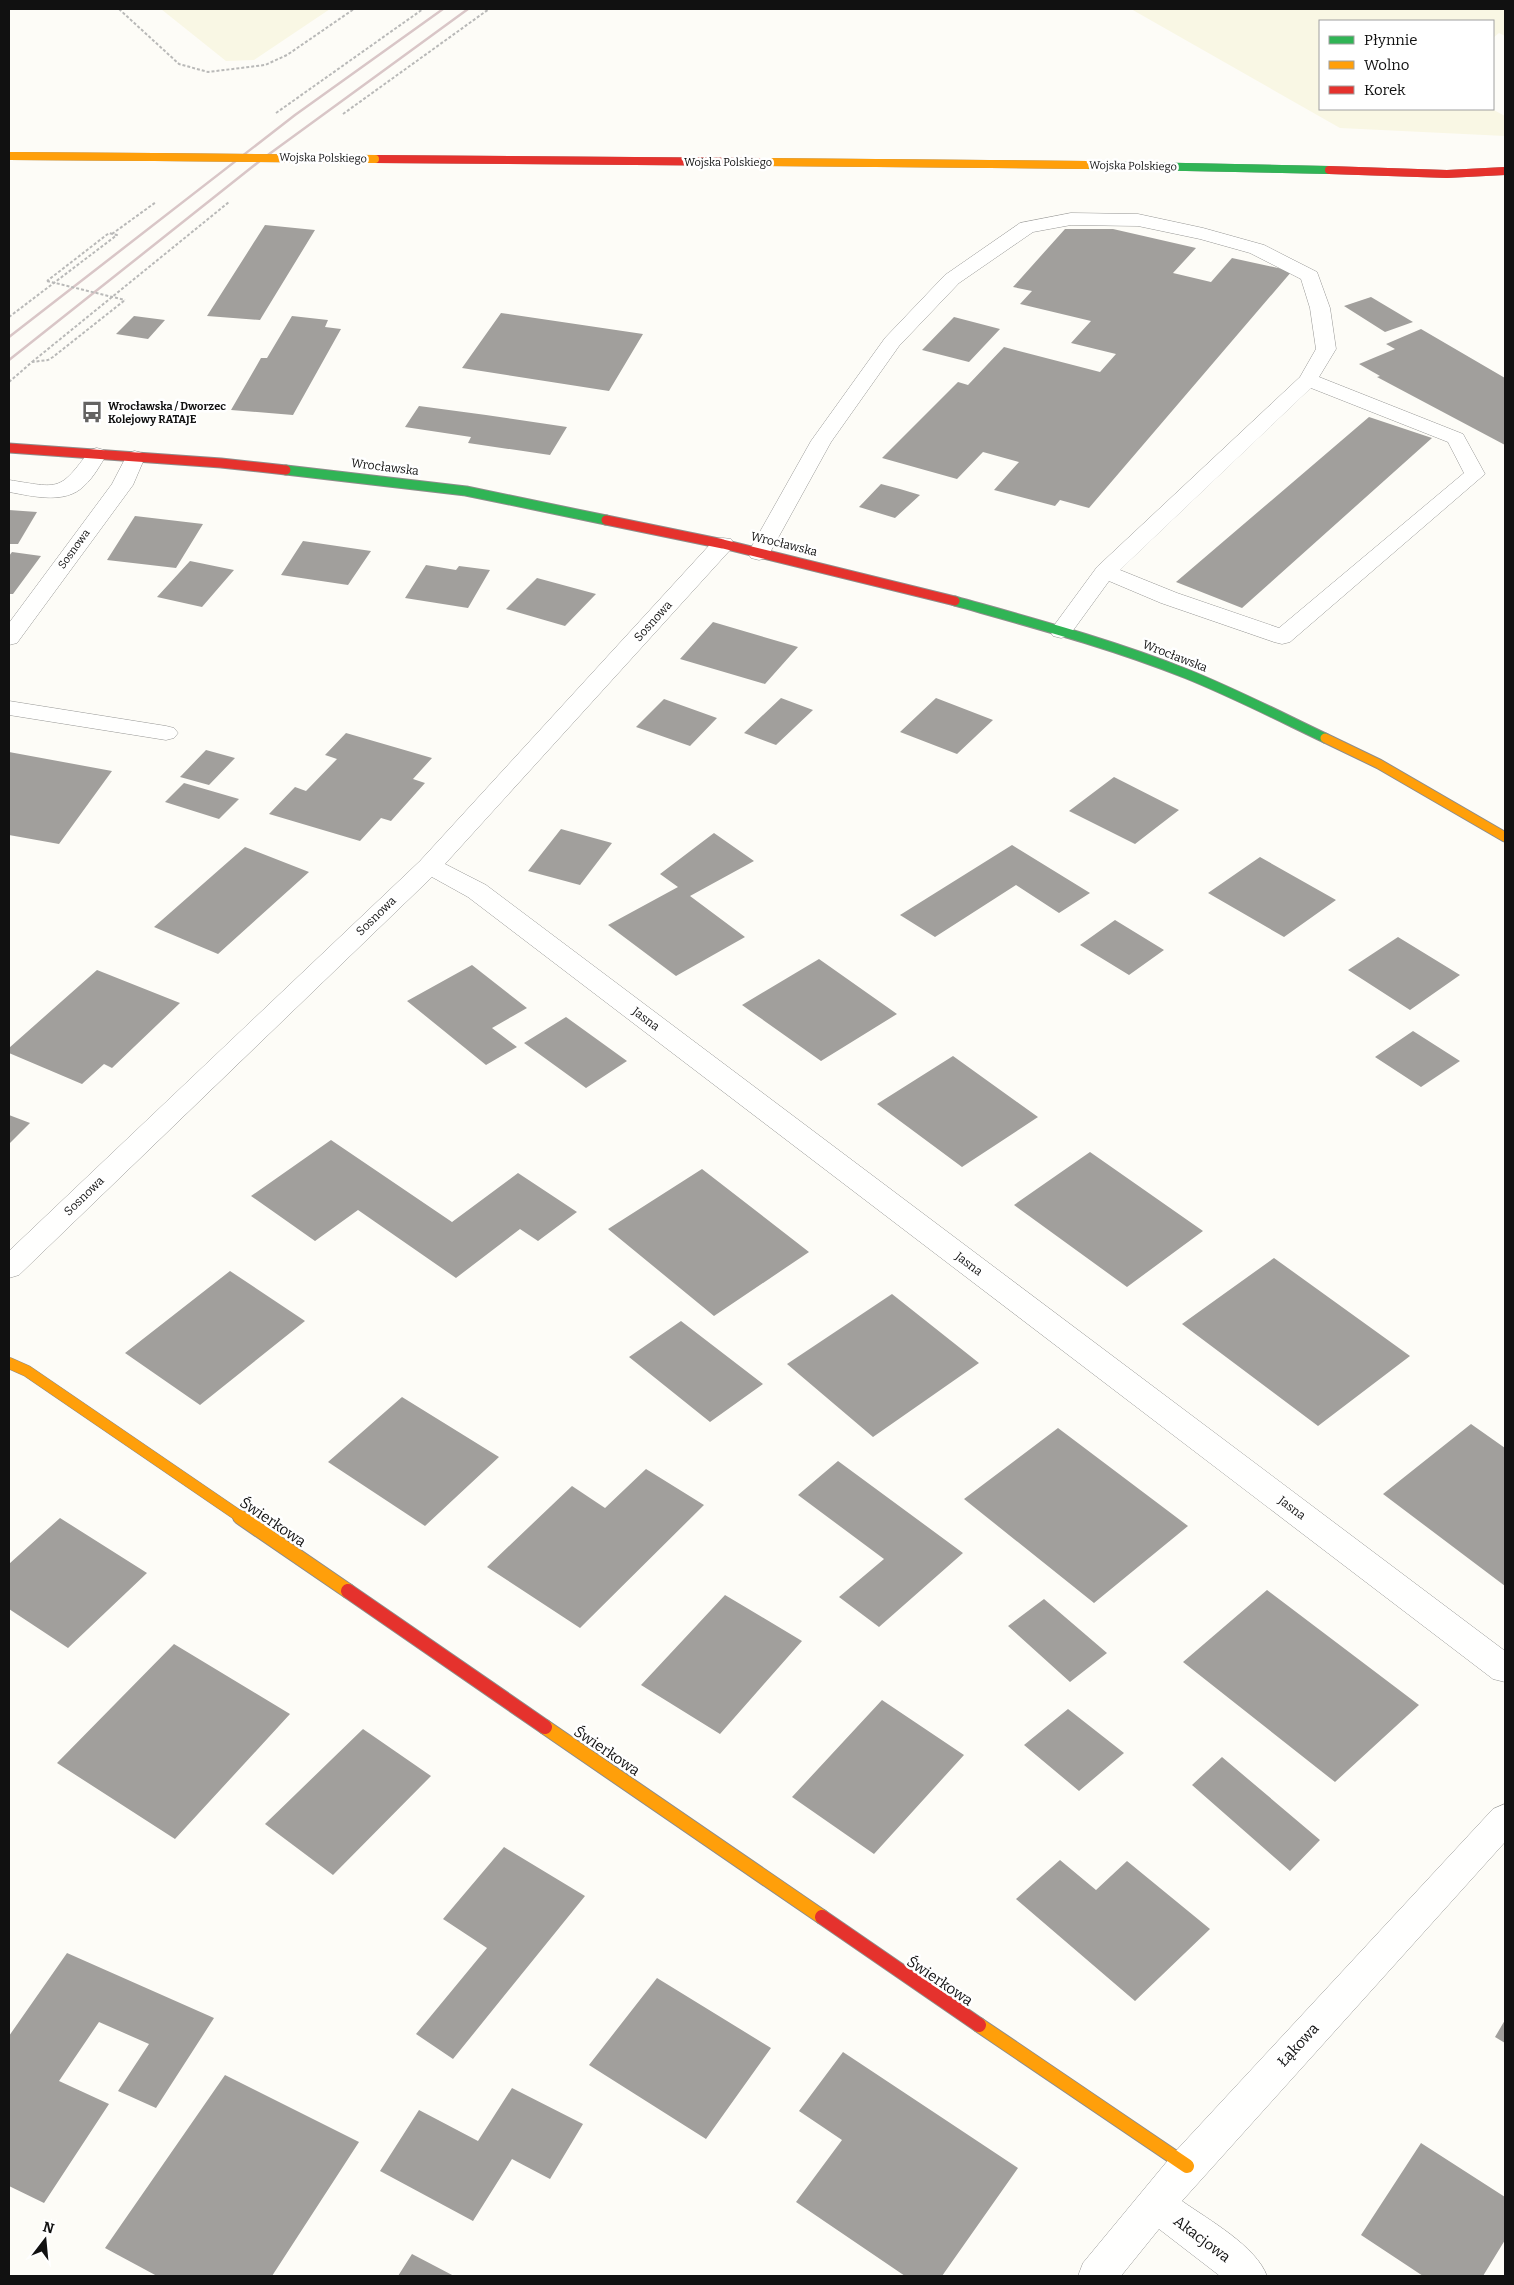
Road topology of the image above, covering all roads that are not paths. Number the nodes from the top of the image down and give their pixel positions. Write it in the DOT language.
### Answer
graph roads {
  1 [pos="9,156"];
  2 [pos="1505,171"];
  3 [pos="1447,174"];
  4 [pos="1496,182"];
  5 [pos="1308,380"];
  6 [pos="9,448"];
  7 [pos="97,454"];
  8 [pos="135,457"];
  9 [pos="9,486"];
  10 [pos="723,544"];
  11 [pos="759,553"];
  12 [pos="1105,572"];
  13 [pos="1061,631"];
  14 [pos="9,638"];
  15 [pos="9,708"];
  16 [pos="166,733"];
  17 [pos="1500,831"];
  18 [pos="429,866"];
  19 [pos="9,1268"];
  20 [pos="9,1363"];
  21 [pos="1505,1669"];
  22 [pos="1505,1819"];
  23 [pos="1186,2166"];
  24 [pos="1155,2204"];
  25 [pos="1097,2276"];
  26 [pos="1248,2276"];
  1 -- 3 [label="street, Wojska Polskiego, bridge"];
  2 -- 3 [label="street, Wojska Polskiego"];
  3 -- 4 [label="street, Wojska Polskiego"];
  5 -- 11 [label="street"];
  5 -- 12 [label="street"];
  5 -- 12 [label="street"];
  6 -- 7 [label="street, Wrocławska"];
  7 -- 8 [label="street, Wrocławska"];
  7 -- 9 [label="street"];
  8 -- 10 [label="street, Wrocławska"];
  8 -- 14 [label="street, Sosnowa"];
  10 -- 11 [label="street, Wrocławska"];
  10 -- 18 [label="street, Sosnowa"];
  11 -- 13 [label="street, Wrocławska"];
  12 -- 13 [label="street"];
  13 -- 17 [label="street, Wrocławska"];
  15 -- 16 [label="street"];
  18 -- 19 [label="street, Sosnowa"];
  18 -- 21 [label="street, Jasna"];
  20 -- 23 [label="street, Świerkowa"];
  22 -- 23 [label="street, Łąkowa"];
  23 -- 24 [label="street, Łąkowa"];
  24 -- 25 [label="street, Łąkowa"];
  24 -- 26 [label="street, Akacjowa"];
}
